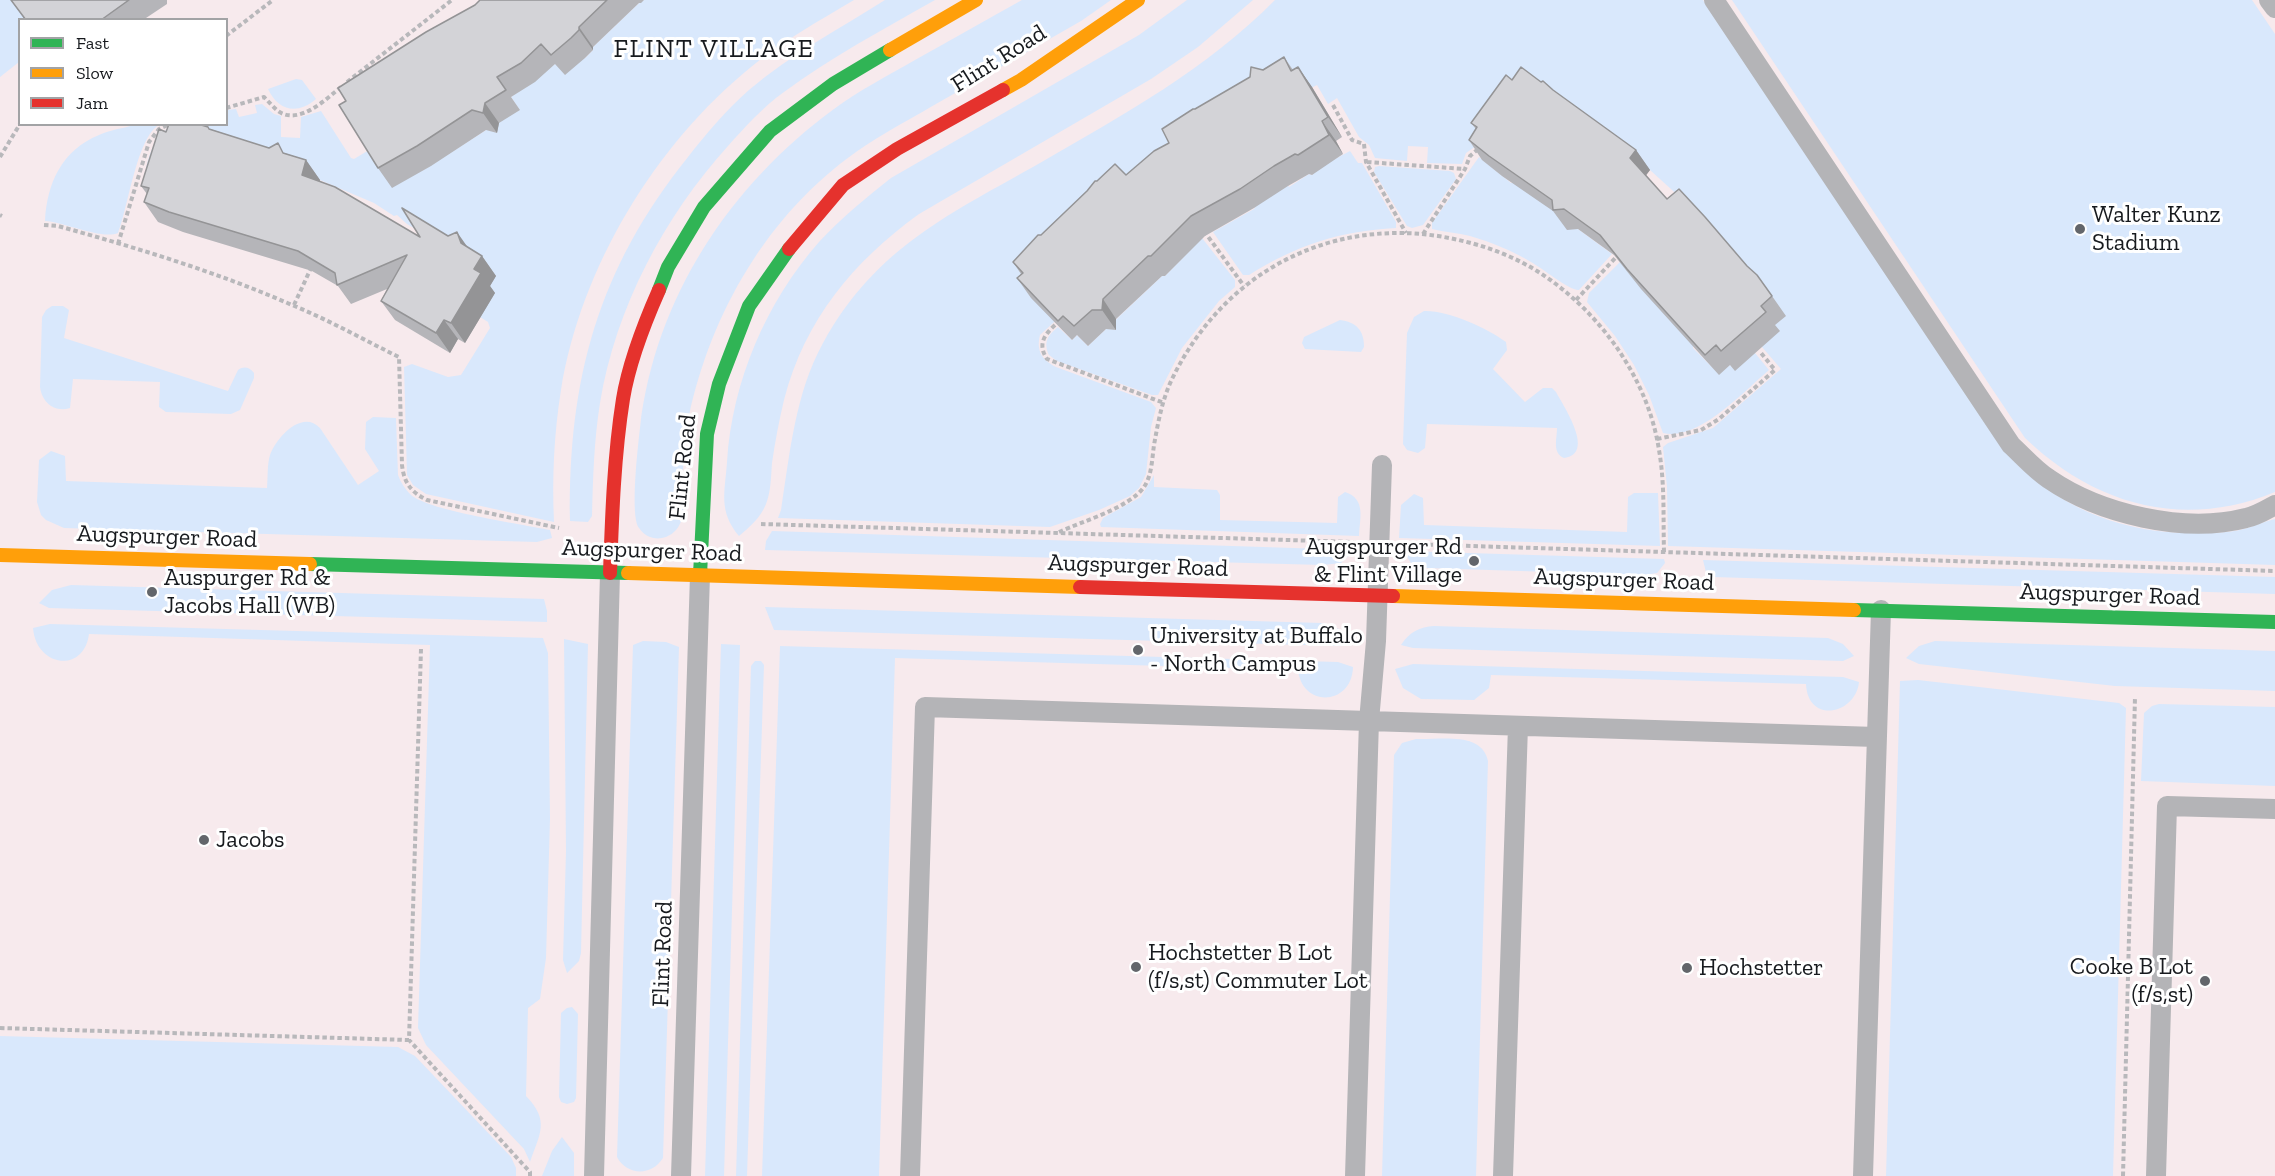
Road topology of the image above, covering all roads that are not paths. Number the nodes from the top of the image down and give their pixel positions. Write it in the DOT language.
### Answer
graph roads {
  1 [pos="976,0"];
  2 [pos="1138,0"];
  3 [pos="1714,0"];
  4 [pos="2269,0"];
  5 [pos="2275,9"];
  6 [pos="1382,465"];
  7 [pos="2275,505"];
  8 [pos="0,555"];
  9 [pos="610,573"];
  10 [pos="700,575"];
  11 [pos="1378,595"];
  12 [pos="1881,610"];
  13 [pos="2275,622"];
  14 [pos="1369,721"];
  15 [pos="1518,726"];
  16 [pos="1876,737"];
  17 [pos="2275,809"];
  18 [pos="594,1176"];
  19 [pos="681,1176"];
  20 [pos="910,1176"];
  21 [pos="1355,1176"];
  22 [pos="1503,1176"];
  23 [pos="1863,1176"];
  24 [pos="2156,1176"];
  1 -- 9 [label="street"];
  2 -- 10 [label="street, Flint Road"];
  3 -- 7 [label="lane"];
  4 -- 5 [label="lane"];
  6 -- 11 [label="lane"];
  8 -- 9 [label="street, Augspurger Road"];
  9 -- 10 [label="street, Augspurger Road"];
  9 -- 18 [label="lane"];
  10 -- 11 [label="street, Augspurger Road"];
  10 -- 19 [label="lane, Flint Road"];
  11 -- 12 [label="street, Augspurger Road"];
  11 -- 14 [label="lane"];
  12 -- 13 [label="street, Augspurger Road"];
  12 -- 16 [label="lane"];
  14 -- 15 [label="lane"];
  14 -- 20 [label="lane"];
  14 -- 21 [label="lane"];
  15 -- 16 [label="lane"];
  15 -- 22 [label="lane"];
  16 -- 23 [label="lane"];
  17 -- 24 [label="lane"];
}
